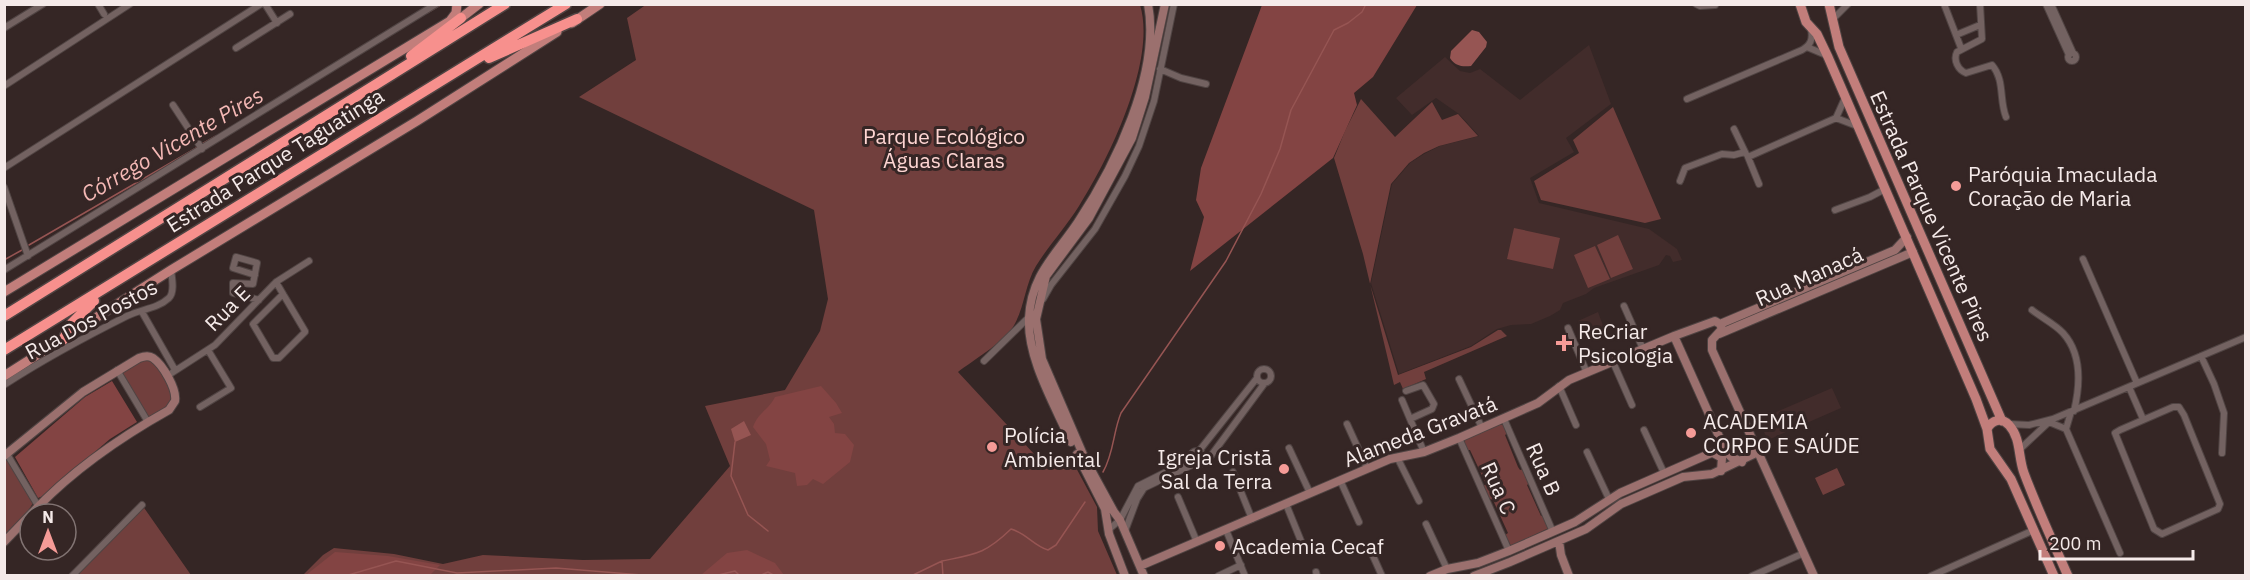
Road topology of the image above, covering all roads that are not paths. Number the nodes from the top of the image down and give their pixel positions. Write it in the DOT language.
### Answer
graph roads {
  1 [pos="43,4"];
  2 [pos="98,4"];
  3 [pos="130,4"];
  4 [pos="263,4"];
  5 [pos="436,4"];
  6 [pos="458,4"];
  7 [pos="478,4"];
  8 [pos="506,4"];
  9 [pos="566,4"];
  10 [pos="600,4"];
  11 [pos="1148,4"];
  12 [pos="1164,4"];
  13 [pos="1174,4"];
  14 [pos="1696,4"];
  15 [pos="1800,4"];
  16 [pos="1829,4"];
  17 [pos="1848,4"];
  18 [pos="1944,4"];
  19 [pos="1980,4"];
  20 [pos="2046,4"];
  21 [pos="2051,4"];
  22 [pos="1715,5"];
  23 [pos="104,14"];
  24 [pos="290,14"];
  25 [pos="461,18"];
  26 [pos="577,20"];
  27 [pos="450,21"];
  28 [pos="1833,22"];
  29 [pos="277,23"];
  30 [pos="1980,26"];
  31 [pos="4,27"];
  32 [pos="1814,31"];
  33 [pos="1956,35"];
  34 [pos="1807,47"];
  35 [pos="236,48"];
  36 [pos="1961,48"];
  37 [pos="1828,57"];
  38 [pos="1160,69"];
  39 [pos="453,73"];
  40 [pos="1206,84"];
  41 [pos="4,86"];
  42 [pos="366,92"];
  43 [pos="1845,98"];
  44 [pos="1687,99"];
  45 [pos="173,105"];
  46 [pos="2006,117"];
  47 [pos="1836,118"];
  48 [pos="1857,126"];
  49 [pos="1734,129"];
  50 [pos="202,149"];
  51 [pos="1747,155"];
  52 [pos="4,168"];
  53 [pos="1680,181"];
  54 [pos="1759,184"];
  55 [pos="4,187"];
  56 [pos="1885,189"];
  57 [pos="1835,210"];
  58 [pos="1907,237"];
  59 [pos="1913,252"];
  60 [pos="28,256"];
  61 [pos="2083,259"];
  62 [pos="309,261"];
  63 [pos="4,270"];
  64 [pos="171,270"];
  65 [pos="255,275"];
  66 [pos="123,277"];
  67 [pos="276,282"];
  68 [pos="253,284"];
  69 [pos="4,292"];
  70 [pos="266,292"];
  71 [pos="283,294"];
  72 [pos="259,300"];
  73 [pos="1624,306"];
  74 [pos="1038,307"];
  75 [pos="2032,310"];
  76 [pos="142,312"];
  77 [pos="4,316"];
  78 [pos="1029,317"];
  79 [pos="1709,323"];
  80 [pos="1720,324"];
  81 [pos="1568,328"];
  82 [pos="1717,334"];
  83 [pos="1674,336"];
  84 [pos="2246,337"];
  85 [pos="61,344"];
  86 [pos="1643,349"];
  87 [pos="4,350"];
  88 [pos="208,350"];
  89 [pos="2201,356"];
  90 [pos="984,361"];
  91 [pos="1612,362"];
  92 [pos="117,370"];
  93 [pos="174,370"];
  94 [pos="1587,373"];
  95 [pos="4,376"];
  96 [pos="167,376"];
  97 [pos="1257,378"];
  98 [pos="1459,379"];
  99 [pos="2137,383"];
  100 [pos="1264,384"];
  101 [pos="4,385"];
  102 [pos="1559,386"];
  103 [pos="2129,387"];
  104 [pos="1406,391"];
  105 [pos="1402,400"];
  106 [pos="1632,405"];
  107 [pos="200,407"];
  108 [pos="2073,411"];
  109 [pos="1410,418"];
  110 [pos="1504,419"];
  111 [pos="2143,419"];
  112 [pos="2051,421"];
  113 [pos="148,422"];
  114 [pos="2005,422"];
  115 [pos="1347,424"];
  116 [pos="1576,425"];
  117 [pos="1482,428"];
  118 [pos="1987,429"];
  119 [pos="2066,429"];
  120 [pos="1644,430"];
  121 [pos="1459,438"];
  122 [pos="1721,441"];
  123 [pos="1757,447"];
  124 [pos="1289,448"];
  125 [pos="1199,451"];
  126 [pos="1424,452"];
  127 [pos="1587,452"];
  128 [pos="2019,452"];
  129 [pos="1713,453"];
  130 [pos="2222,453"];
  131 [pos="6,455"];
  132 [pos="1397,457"];
  133 [pos="1751,458"];
  134 [pos="1203,460"];
  135 [pos="1763,461"];
  136 [pos="1192,462"];
  137 [pos="1742,462"];
  138 [pos="2002,465"];
  139 [pos="1367,468"];
  140 [pos="1721,471"];
  141 [pos="1233,472"];
  142 [pos="1664,473"];
  143 [pos="1340,480"];
  144 [pos="1638,485"];
  145 [pos="1310,493"];
  146 [pos="1643,495"];
  147 [pos="1178,497"];
  148 [pos="1609,499"];
  149 [pos="1419,501"];
  150 [pos="35,502"];
  151 [pos="49,502"];
  152 [pos="1286,504"];
  153 [pos="142,505"];
  154 [pos="1252,519"];
  155 [pos="1120,520"];
  156 [pos="1359,522"];
  157 [pos="1426,524"];
  158 [pos="18,528"];
  159 [pos="1108,530"];
  160 [pos="1226,530"];
  161 [pos="2034,530"];
  162 [pos="1125,531"];
  163 [pos="1553,532"];
  164 [pos="1559,541"];
  165 [pos="4,542"];
  166 [pos="1197,542"];
  167 [pos="1301,542"];
  168 [pos="1549,545"];
  169 [pos="1131,547"];
  170 [pos="1369,547"];
  171 [pos="1509,551"];
  172 [pos="1804,553"];
  173 [pos="2120,553"];
  174 [pos="1114,554"];
  175 [pos="1561,555"];
  176 [pos="1241,565"];
  177 [pos="1140,566"];
  178 [pos="1447,569"];
  179 [pos="72,576"];
  180 [pos="1125,576"];
  181 [pos="1144,576"];
  182 [pos="1218,576"];
  183 [pos="1245,576"];
  184 [pos="1382,576"];
  185 [pos="1430,576"];
  186 [pos="1474,576"];
  187 [pos="1569,576"];
  188 [pos="1752,576"];
  189 [pos="1814,576"];
  190 [pos="1930,576"];
  191 [pos="2054,576"];
  192 [pos="2068,576"];
  1 -- 31 [label="street"];
  2 -- 23 [label="street"];
  3 -- 41 [label="street"];
  4 -- 29 [label="street"];
  4 -- 52 [label="street"];
  5 -- 50 [label="street"];
  6 -- 27 [label="main road"];
  7 -- 25 [label="main road"];
  8 -- 42 [label="highway, Estrada Parque Taguatinga"];
  9 -- 39 [label="highway, Estrada Parque Taguatinga"];
  10 -- 26 [label="main road"];
  11 -- 78 [label="street"];
  12 -- 74 [label="street"];
  13 -- 38 [label="street"];
  14 -- 22 [label="street"];
  15 -- 32 [label="main road, Estrada Parque Vicente Pires"];
  16 -- 28 [label="main road, Estrada Parque Vicente Pires"];
  17 -- 28 [label="street"];
  18 -- 33 [label="street"];
  19 -- 30 [label="street"];
  20 -- 21 [label="street"];
  24 -- 29 [label="street"];
  25 -- 27 [label="main road"];
  25 -- 42 [label="highway"];
  26 -- 39 [label="highway"];
  26 -- 64 [label="main road"];
  27 -- 69 [label="main road"];
  28 -- 32 [label="main road"];
  28 -- 114 [label="main road, Estrada Parque Vicente Pires"];
  29 -- 35 [label="street"];
  30 -- 33 [label="street"];
  30 -- 36 [label="street"];
  32 -- 34 [label="street"];
  32 -- 37 [label="main road, Estrada Parque Vicente Pires"];
  33 -- 36 [label="street"];
  34 -- 37 [label="street"];
  34 -- 44 [label="street"];
  36 -- 46 [label="street"];
  37 -- 43 [label="main road, Estrada Parque Vicente Pires"];
  38 -- 40 [label="street"];
  38 -- 74 [label="street"];
  39 -- 66 [label="highway, Estrada Parque Taguatinga"];
  42 -- 77 [label="highway, Estrada Parque Taguatinga"];
  43 -- 47 [label="street"];
  43 -- 48 [label="main road, Estrada Parque Vicente Pires"];
  45 -- 50 [label="street"];
  47 -- 48 [label="street"];
  47 -- 51 [label="street"];
  48 -- 56 [label="main road, Estrada Parque Vicente Pires"];
  49 -- 51 [label="street"];
  50 -- 60 [label="street"];
  51 -- 53 [label="street"];
  51 -- 54 [label="street"];
  55 -- 60 [label="street"];
  56 -- 57 [label="street"];
  56 -- 58 [label="main road, Estrada Parque Vicente Pires"];
  58 -- 59 [label="main road, Estrada Parque Vicente Pires"];
  58 -- 80 [label="street, Rua Manacá"];
  59 -- 82 [label="street, Rua Manacá"];
  59 -- 118 [label="main road, Estrada Parque Vicente Pires"];
  60 -- 63 [label="street"];
  61 -- 99 [label="street"];
  62 -- 67 [label="street, Rua E"];
  64 -- 76 [label="street, Rua Dos Postos"];
  64 -- 85 [label="main road"];
  65 -- 68 [label="street"];
  66 -- 85 [label="highway"];
  66 -- 87 [label="highway, Estrada Parque Taguatinga"];
  67 -- 70 [label="street, Rua E"];
  67 -- 71 [label="street"];
  68 -- 70 [label="street"];
  68 -- 72 [label="street"];
  70 -- 72 [label="street, Rua E"];
  71 -- 71 [label="street"];
  72 -- 88 [label="street, Rua E"];
  73 -- 86 [label="street"];
  74 -- 155 [label="street"];
  75 -- 108 [label="street"];
  76 -- 85 [label="street, Rua Dos Postos"];
  76 -- 93 [label="street"];
  78 -- 90 [label="street"];
  78 -- 159 [label="street"];
  79 -- 80 [label="street"];
  79 -- 82 [label="street"];
  79 -- 83 [label="street, Alameda Gravatá"];
  80 -- 82 [label="street"];
  81 -- 94 [label="street"];
  82 -- 123 [label="street"];
  83 -- 86 [label="street, Alameda Gravatá"];
  83 -- 122 [label="street"];
  84 -- 89 [label="street"];
  85 -- 95 [label="main road"];
  85 -- 101 [label="street, Rua Dos Postos"];
  86 -- 91 [label="street, Alameda Gravatá"];
  88 -- 93 [label="street, Rua E"];
  88 -- 107 [label="street"];
  89 -- 99 [label="street"];
  89 -- 130 [label="street"];
  91 -- 94 [label="street, Alameda Gravatá"];
  91 -- 106 [label="street"];
  92 -- 96 [label="street"];
  92 -- 113 [label="street"];
  92 -- 131 [label="street"];
  93 -- 96 [label="street, Rua E"];
  94 -- 102 [label="street, Alameda Gravatá"];
  96 -- 113 [label="street"];
  97 -- 100 [label="street"];
  97 -- 100 [label="street"];
  97 -- 125 [label="street"];
  98 -- 117 [label="street"];
  99 -- 103 [label="street"];
  100 -- 134 [label="street"];
  102 -- 110 [label="street, Alameda Gravatá"];
  102 -- 116 [label="street"];
  103 -- 108 [label="street"];
  103 -- 111 [label="street"];
  104 -- 109 [label="street"];
  105 -- 109 [label="street"];
  108 -- 112 [label="street"];
  108 -- 119 [label="street"];
  109 -- 126 [label="street"];
  110 -- 117 [label="street, Alameda Gravatá"];
  110 -- 163 [label="street, Rua B"];
  111 -- 111 [label="street"];
  112 -- 114 [label="street"];
  112 -- 119 [label="street"];
  112 -- 128 [label="street"];
  113 -- 151 [label="street"];
  114 -- 118 [label="main road"];
  114 -- 128 [label="main road, Estrada Parque Vicente Pires"];
  115 -- 139 [label="street"];
  117 -- 121 [label="street, Alameda Gravatá"];
  118 -- 138 [label="main road, Estrada Parque Vicente Pires"];
  119 -- 173 [label="street"];
  120 -- 142 [label="street"];
  121 -- 126 [label="street, Alameda Gravatá"];
  121 -- 171 [label="street, Rua C"];
  122 -- 129 [label="street"];
  122 -- 137 [label="street"];
  123 -- 133 [label="street"];
  123 -- 135 [label="street"];
  124 -- 145 [label="street"];
  125 -- 134 [label="street"];
  125 -- 136 [label="street"];
  126 -- 132 [label="street, Alameda Gravatá"];
  127 -- 148 [label="street"];
  128 -- 138 [label="main road"];
  128 -- 192 [label="main road"];
  129 -- 140 [label="street"];
  129 -- 142 [label="street"];
  131 -- 150 [label="street"];
  132 -- 139 [label="street, Alameda Gravatá"];
  132 -- 149 [label="street"];
  133 -- 135 [label="street"];
  133 -- 137 [label="street"];
  134 -- 136 [label="street"];
  135 -- 172 [label="street"];
  136 -- 155 [label="street"];
  136 -- 162 [label="street"];
  137 -- 140 [label="street"];
  138 -- 161 [label="main road"];
  139 -- 143 [label="street, Alameda Gravatá"];
  140 -- 146 [label="street"];
  141 -- 154 [label="street"];
  142 -- 144 [label="street"];
  143 -- 145 [label="street, Alameda Gravatá"];
  143 -- 156 [label="street"];
  144 -- 146 [label="street"];
  144 -- 148 [label="street"];
  145 -- 152 [label="street, Alameda Gravatá"];
  146 -- 164 [label="street"];
  147 -- 166 [label="street"];
  148 -- 163 [label="street"];
  152 -- 154 [label="street, Alameda Gravatá"];
  152 -- 167 [label="street"];
  153 -- 179 [label="street"];
  154 -- 160 [label="street, Alameda Gravatá"];
  155 -- 159 [label="street"];
  155 -- 162 [label="street"];
  157 -- 178 [label="street"];
  158 -- 165 [label="street"];
  159 -- 174 [label="street"];
  160 -- 166 [label="street, Alameda Gravatá"];
  160 -- 176 [label="street"];
  161 -- 190 [label="street"];
  161 -- 191 [label="main road"];
  162 -- 169 [label="street"];
  163 -- 171 [label="street"];
  164 -- 168 [label="street"];
  164 -- 175 [label="street"];
  166 -- 177 [label="street, Alameda Gravatá"];
  168 -- 175 [label="street"];
  168 -- 186 [label="street"];
  169 -- 174 [label="street"];
  169 -- 177 [label="street"];
  170 -- 184 [label="street"];
  171 -- 178 [label="street"];
  172 -- 188 [label="street"];
  172 -- 189 [label="street"];
  174 -- 180 [label="street"];
  175 -- 187 [label="street"];
  176 -- 182 [label="street"];
  176 -- 183 [label="street"];
  177 -- 181 [label="street"];
  178 -- 185 [label="street"];
}
